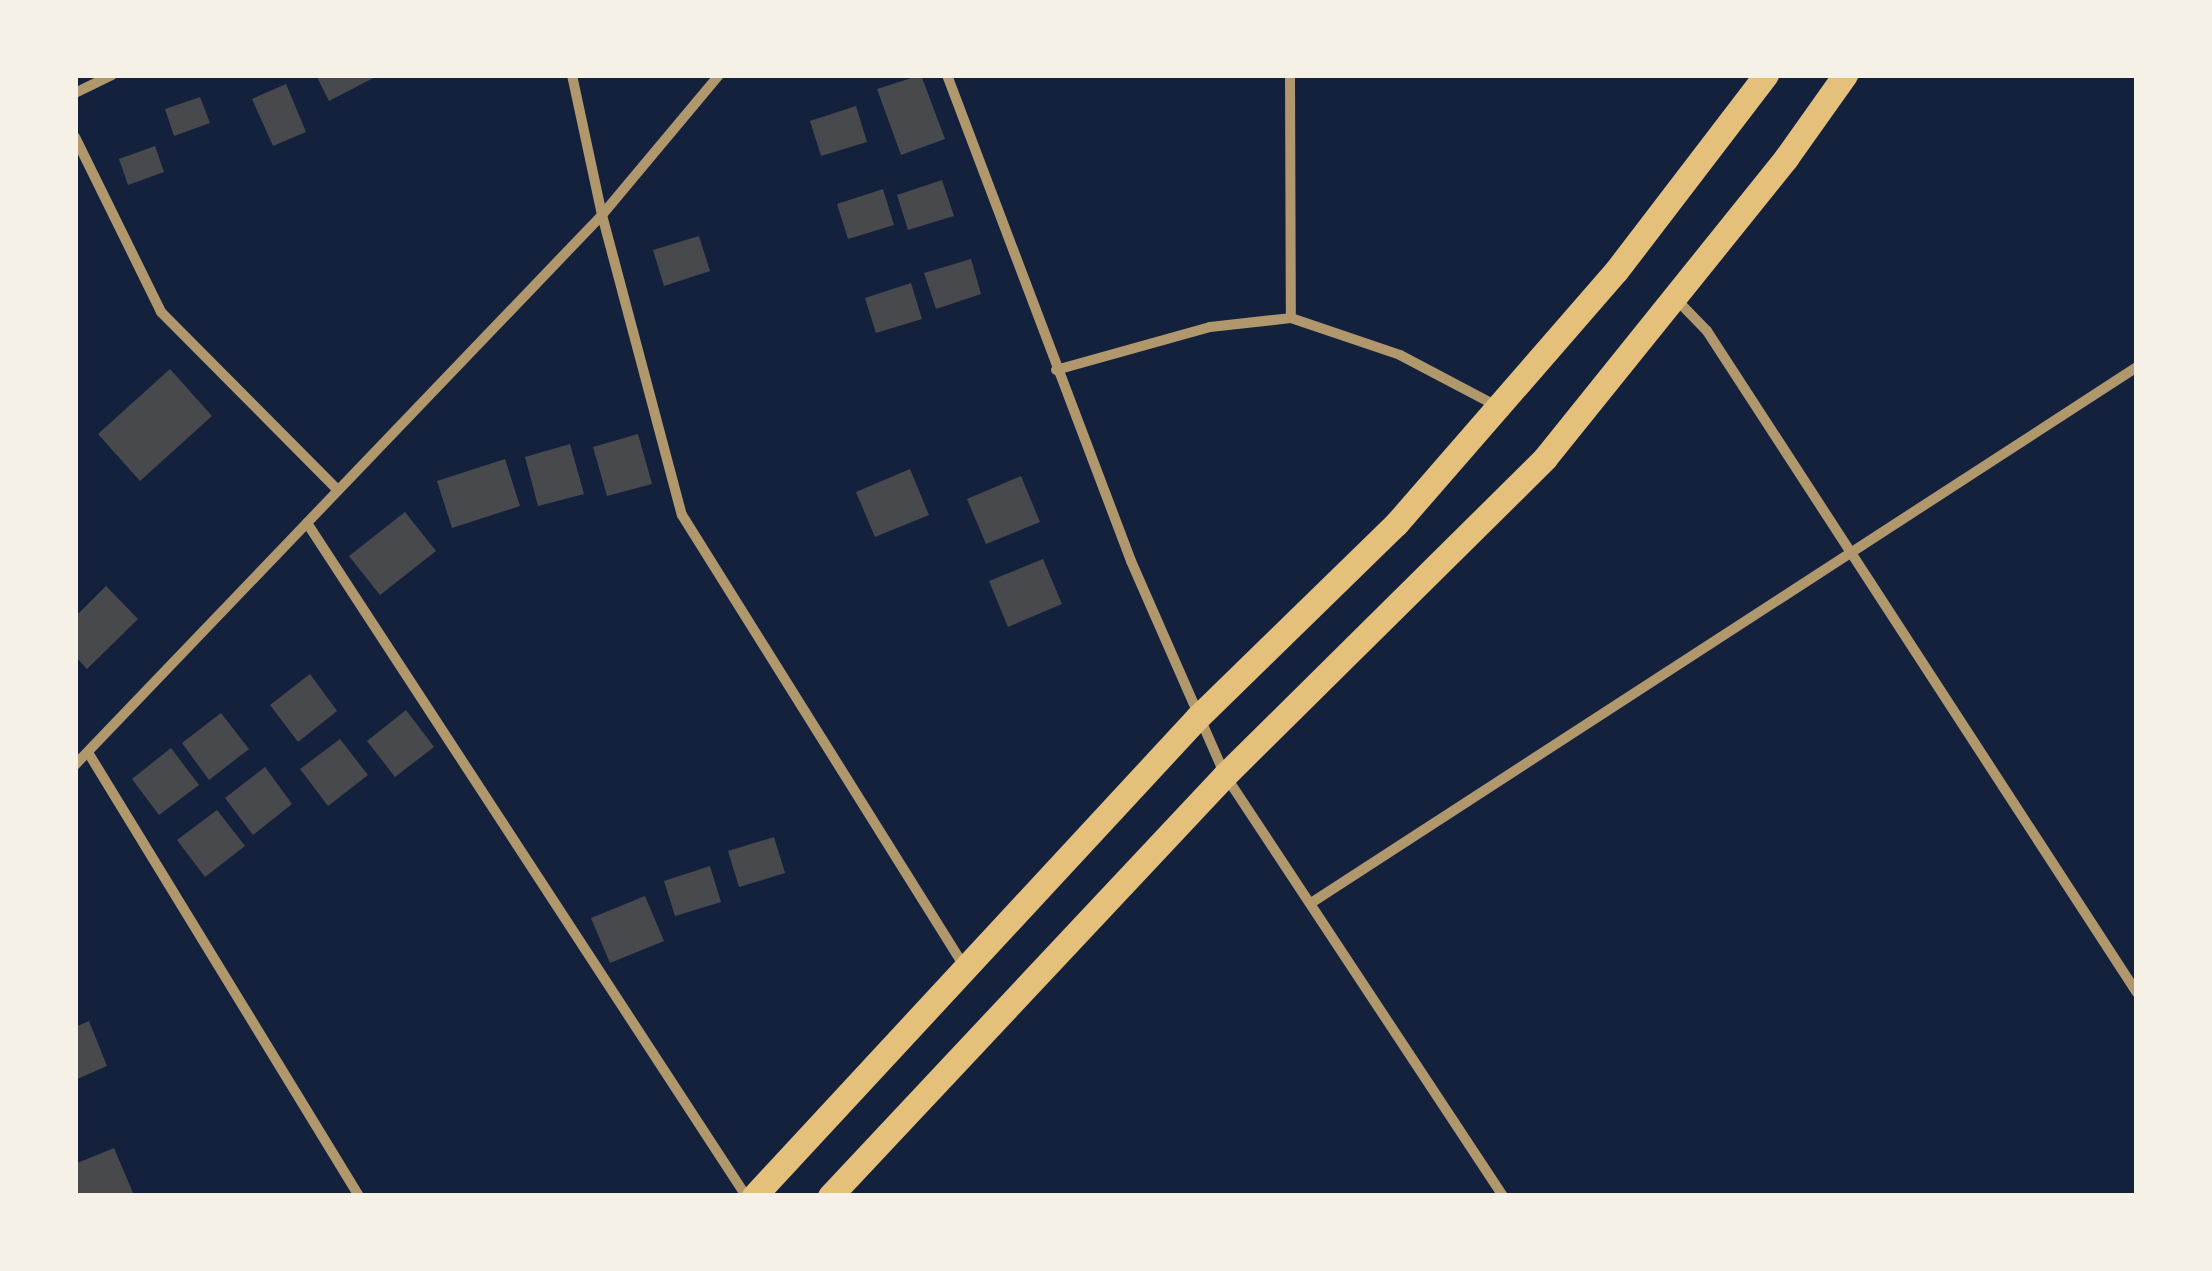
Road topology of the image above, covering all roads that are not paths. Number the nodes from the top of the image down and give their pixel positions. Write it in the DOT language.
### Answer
graph roads {
  1 [pos="112,75"];
  2 [pos="572,75"];
  3 [pos="719,75"];
  4 [pos="947,75"];
  5 [pos="1290,75"];
  6 [pos="1766,75"];
  7 [pos="1845,75"];
  8 [pos="75,93"];
  9 [pos="75,137"];
  10 [pos="602,215"];
  11 [pos="1675,298"];
  12 [pos="1291,318"];
  13 [pos="2137,368"];
  14 [pos="1056,370"];
  15 [pos="1499,406"];
  16 [pos="338,490"];
  17 [pos="307,523"];
  18 [pos="1855,555"];
  19 [pos="1197,718"];
  20 [pos="89,754"];
  21 [pos="75,765"];
  22 [pos="1225,774"];
  23 [pos="1311,902"];
  24 [pos="967,971"];
  25 [pos="2137,993"];
  26 [pos="360,1196"];
  27 [pos="746,1196"];
  28 [pos="754,1196"];
  29 [pos="830,1196"];
  30 [pos="1503,1196"];
  1 -- 8 [label="street"];
  2 -- 10 [label="street"];
  3 -- 10 [label="street"];
  4 -- 14 [label="street"];
  5 -- 12 [label="street"];
  6 -- 15 [label="main road"];
  7 -- 11 [label="main road"];
  9 -- 16 [label="street"];
  10 -- 16 [label="street"];
  10 -- 24 [label="street"];
  11 -- 18 [label="street"];
  11 -- 22 [label="main road"];
  12 -- 14 [label="street"];
  12 -- 15 [label="street"];
  13 -- 18 [label="street"];
  14 -- 19 [label="street"];
  15 -- 19 [label="main road"];
  16 -- 17 [label="street"];
  17 -- 20 [label="street"];
  17 -- 27 [label="street"];
  18 -- 23 [label="street"];
  18 -- 25 [label="street"];
  19 -- 22 [label="street"];
  19 -- 24 [label="main road"];
  20 -- 21 [label="street"];
  20 -- 26 [label="street"];
  22 -- 23 [label="street"];
  22 -- 29 [label="main road"];
  23 -- 30 [label="street"];
  24 -- 28 [label="main road"];
}
